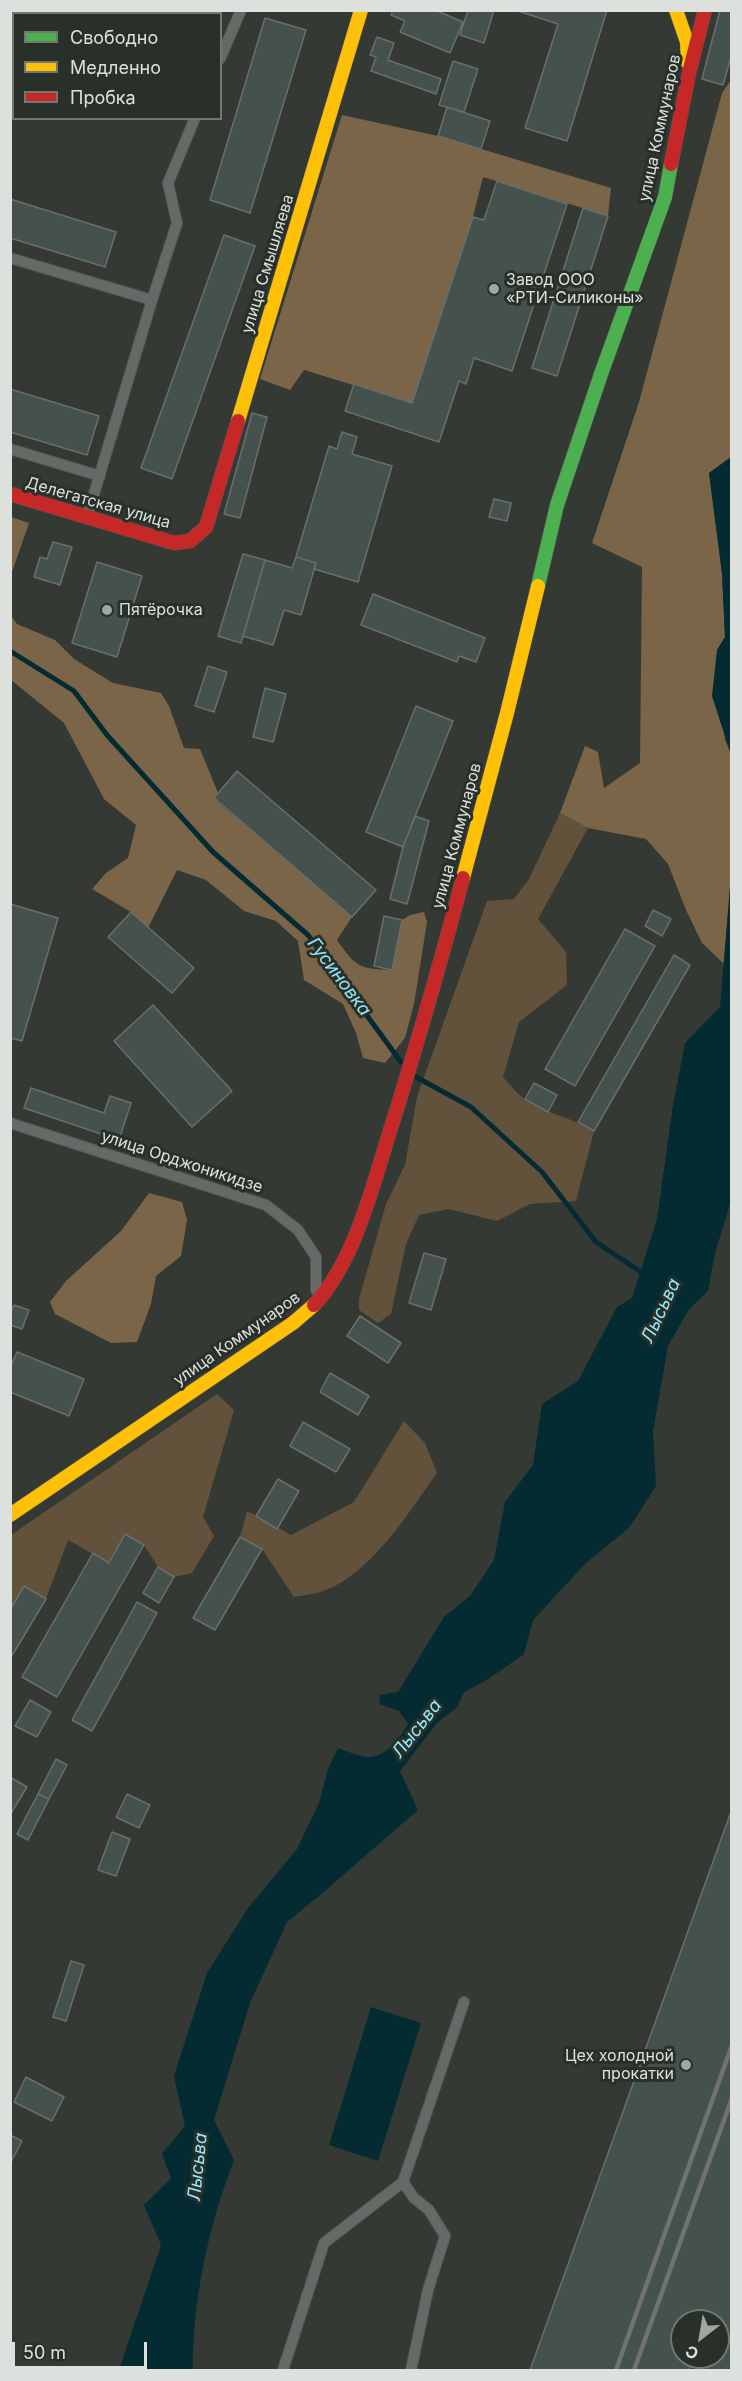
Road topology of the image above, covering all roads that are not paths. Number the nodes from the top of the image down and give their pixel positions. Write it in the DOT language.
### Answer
graph roads {
  1 [pos="241,10"];
  2 [pos="361,10"];
  3 [pos="676,10"];
  4 [pos="705,10"];
  5 [pos="222,54"];
  6 [pos="689,73"];
  7 [pos="194,120"];
  8 [pos="10,258"];
  9 [pos="152,300"];
  10 [pos="10,449"];
  11 [pos="100,476"];
  12 [pos="10,494"];
  13 [pos="87,518"];
  14 [pos="206,526"];
  15 [pos="10,1123"];
  16 [pos="316,1303"];
  17 [pos="10,1515"];
  18 [pos="464,2002"];
  19 [pos="403,2182"];
  20 [pos="283,2370"];
  21 [pos="411,2370"];
  1 -- 5 [label="lane"];
  2 -- 14 [label="main road, улица Смышляева"];
  3 -- 6 [label="main road"];
  4 -- 6 [label="main road, улица Коммунаров"];
  6 -- 16 [label="main road, улица Коммунаров"];
  7 -- 9 [label="lane"];
  8 -- 9 [label="lane"];
  9 -- 11 [label="lane"];
  10 -- 11 [label="lane"];
  11 -- 13 [label="lane"];
  12 -- 13 [label="main road, Делегатская улица"];
  13 -- 14 [label="main road, Делегатская улица"];
  15 -- 16 [label="lane, улица Орджоникидзе"];
  16 -- 17 [label="main road, улица Коммунаров"];
  18 -- 19 [label="lane"];
  19 -- 20 [label="lane"];
  19 -- 21 [label="lane"];
}
